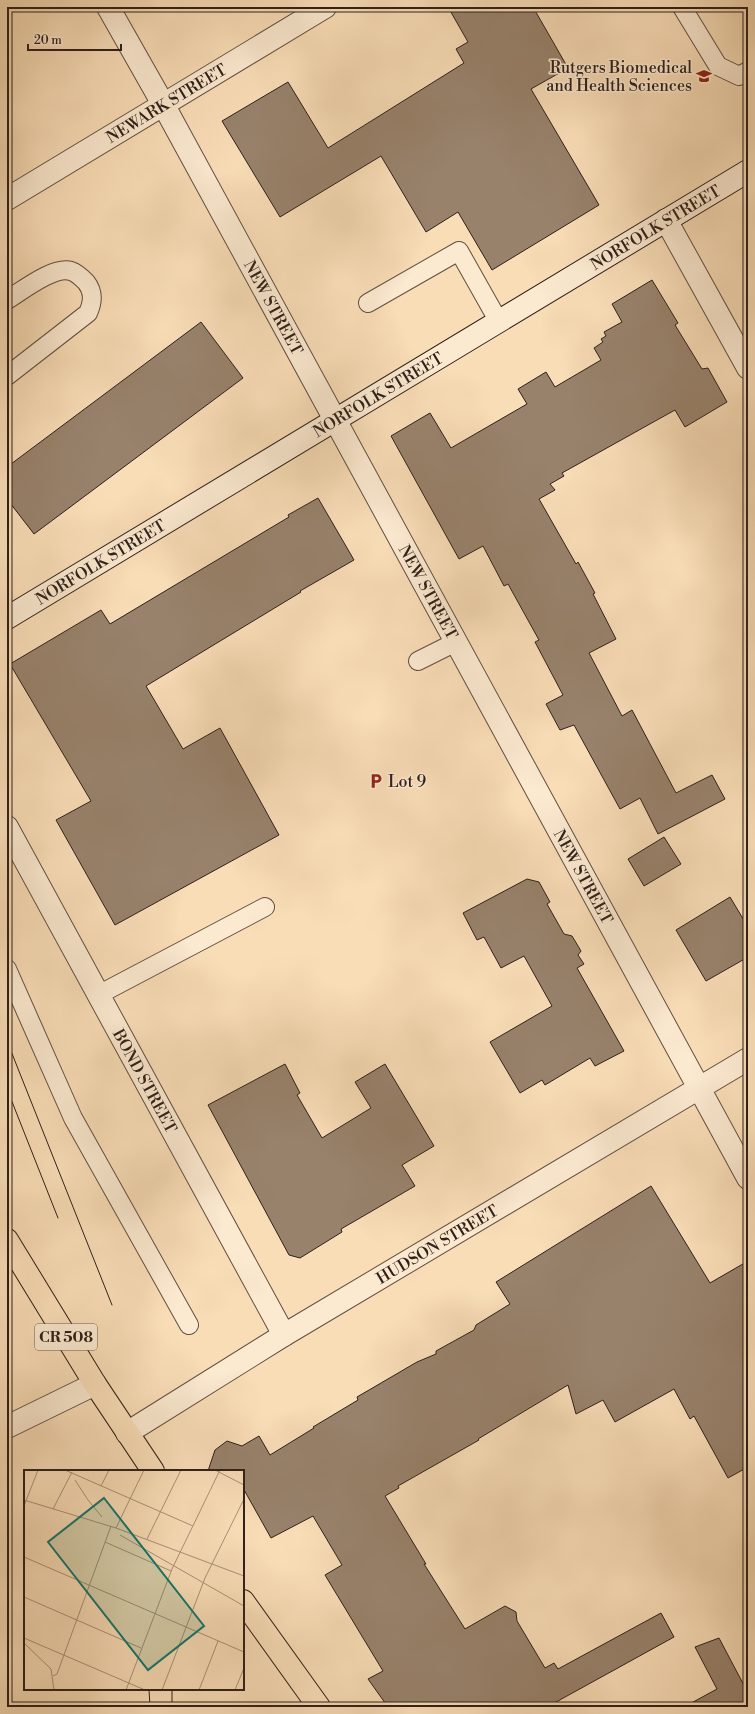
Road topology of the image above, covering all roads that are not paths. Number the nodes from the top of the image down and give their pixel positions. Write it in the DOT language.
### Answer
graph roads {
  1 [pos="108,7"];
  2 [pos="324,7"];
  3 [pos="682,7"];
  4 [pos="748,71"];
  5 [pos="163,104"];
  6 [pos="748,171"];
  7 [pos="7,199"];
  8 [pos="666,220"];
  9 [pos="7,300"];
  10 [pos="368,303"];
  11 [pos="499,322"];
  12 [pos="748,368"];
  13 [pos="7,376"];
  14 [pos="336,421"];
  15 [pos="7,618"];
  16 [pos="456,642"];
  17 [pos="418,660"];
  18 [pos="7,827"];
  19 [pos="265,907"];
  20 [pos="7,969"];
  21 [pos="98,995"];
  22 [pos="748,1059"];
  23 [pos="699,1088"];
  24 [pos="748,1178"];
  25 [pos="7,1240"];
  26 [pos="189,1325"];
  27 [pos="284,1335"];
  28 [pos="95,1384"];
  29 [pos="7,1427"];
  30 [pos="127,1433"];
  31 [pos="152,1470"];
  32 [pos="244,1602"];
  33 [pos="313,1705"];
  1 -- 5 [label="street, NEW STREET"];
  2 -- 5 [label="street, NEWARK STREET"];
  3 -- 4 [label="lane"];
  5 -- 7 [label="street, NEWARK STREET"];
  5 -- 14 [label="street, NEW STREET"];
  6 -- 8 [label="street, NORFOLK STREET"];
  8 -- 11 [label="street, NORFOLK STREET"];
  8 -- 12 [label="street"];
  9 -- 13 [label="lane"];
  10 -- 11 [label="lane"];
  11 -- 14 [label="street, NORFOLK STREET"];
  14 -- 15 [label="street, NORFOLK STREET"];
  14 -- 16 [label="street, NEW STREET"];
  16 -- 17 [label="lane"];
  16 -- 23 [label="street, NEW STREET"];
  18 -- 21 [label="street, BOND STREET"];
  19 -- 21 [label="lane"];
  20 -- 26 [label="lane"];
  21 -- 27 [label="street, BOND STREET"];
  22 -- 23 [label="street, HUDSON STREET"];
  23 -- 24 [label="street, NEW STREET"];
  23 -- 27 [label="street, HUDSON STREET"];
  25 -- 28 [label="main road, CR 508"];
  27 -- 30 [label="street, HUDSON STREET"];
  28 -- 29 [label="street"];
  28 -- 30 [label="main road, CR 508"];
  30 -- 31 [label="main road, CR 508"];
  32 -- 33 [label="main road"];
}
